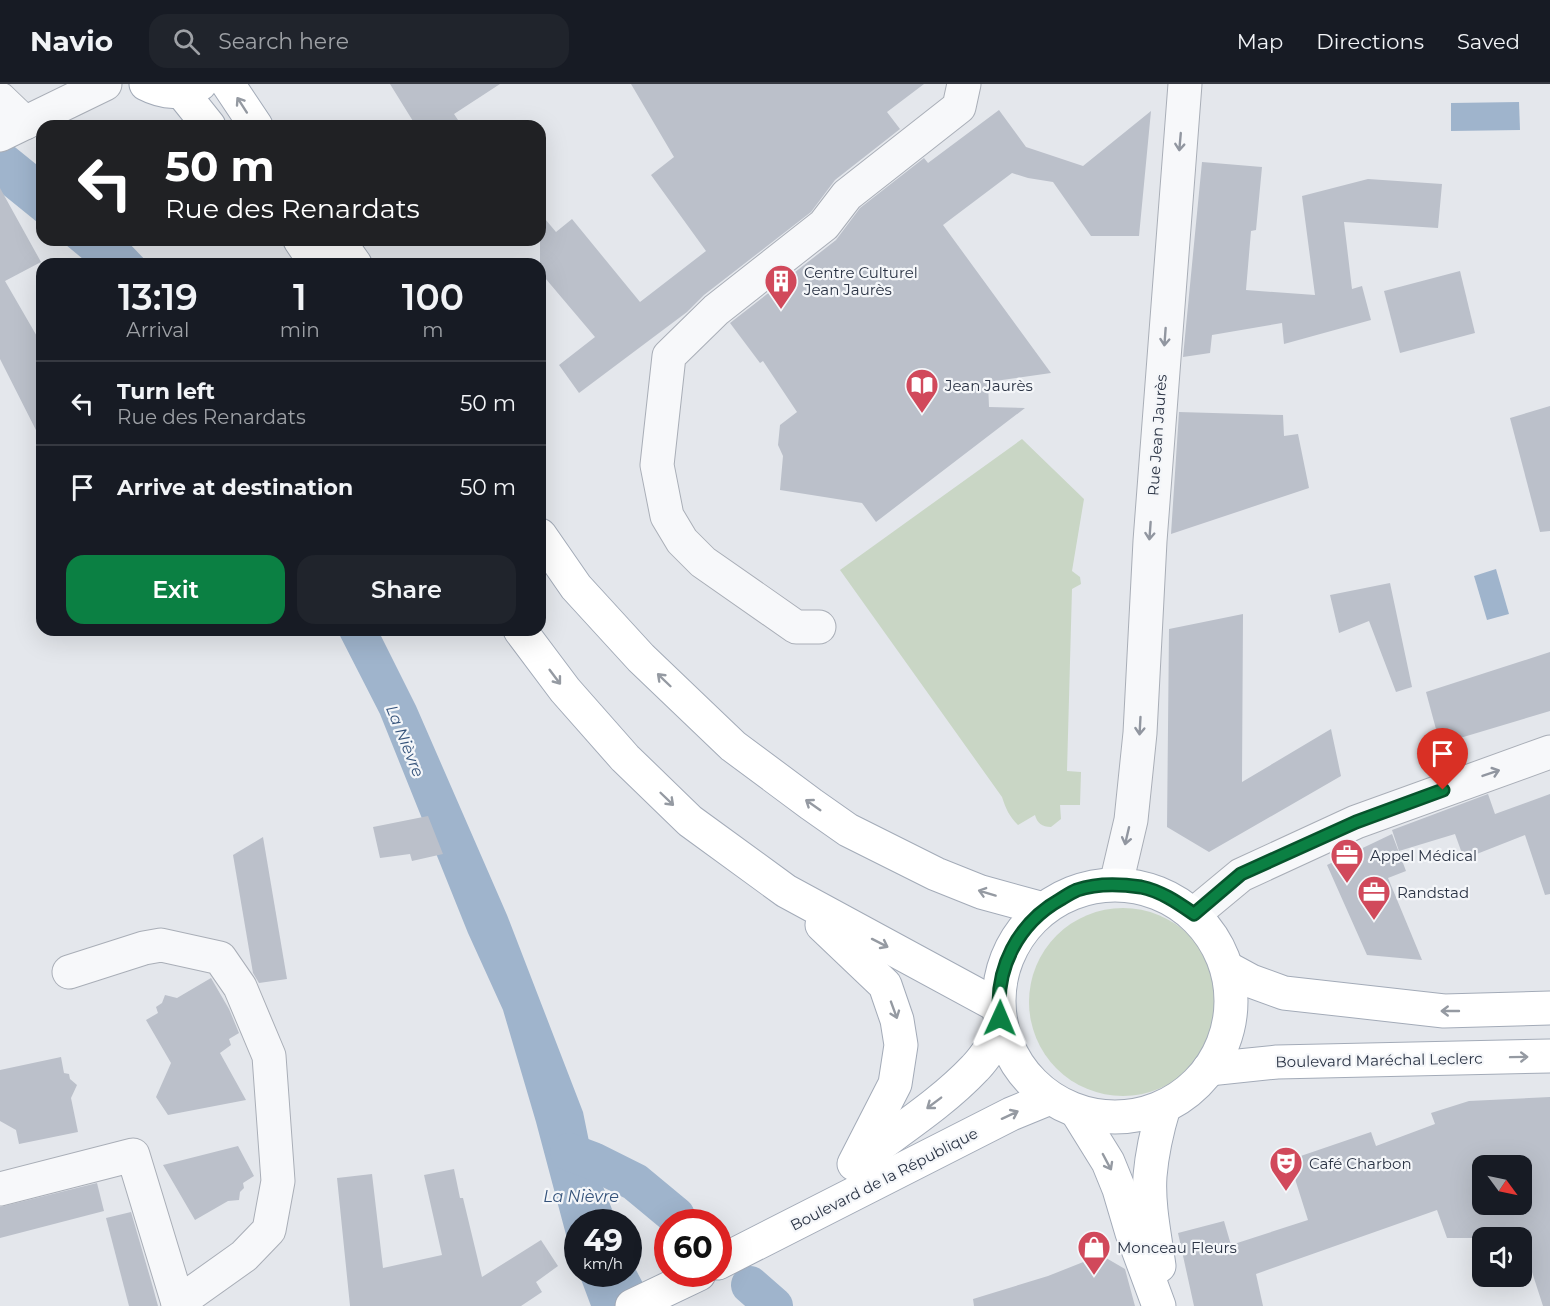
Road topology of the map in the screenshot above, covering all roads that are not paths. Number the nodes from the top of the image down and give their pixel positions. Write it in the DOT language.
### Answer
graph roads {
  1 [pos="105,84"];
  2 [pos="146,84"];
  3 [pos="228,84"];
  4 [pos="964,84"];
  5 [pos="1185,84"];
  6 [pos="190,88"];
  7 [pos="0,99"];
  8 [pos="205,120"];
  9 [pos="252,120"];
  10 [pos="12,129"];
  11 [pos="546,544"];
  12 [pos="819,627"];
  13 [pos="525,636"];
  14 [pos="1550,752"];
  15 [pos="1116,884"];
  16 [pos="786,891"];
  17 [pos="1043,909"];
  18 [pos="1194,914"];
  19 [pos="1227,968"];
  20 [pos="69,972"];
  21 [pos="1550,1008"];
  22 [pos="1000,1018"];
  23 [pos="1550,1056"];
  24 [pos="1209,1070"];
  25 [pos="1064,1105"];
  26 [pos="1164,1107"];
  27 [pos="854,1164"];
  28 [pos="0,1189"];
  29 [pos="771,1237"];
  30 [pos="732,1256"];
  31 [pos="671,1287"];
  32 [pos="178,1304"];
  33 [pos="632,1306"];
  34 [pos="1160,1306"];
  35 [pos="1165,1306"];
  1 -- 10 [label="street"];
  2 -- 6 [label="main road"];
  9 -- 3 [label="main road, one-way"];
  4 -- 12 [label="street"];
  5 -- 15 [label="street, Rue Jean Jaurès, one-way"];
  6 -- 8 [label="main road"];
  7 -- 10 [label="street"];
  17 -- 11 [label="main road, one-way"];
  13 -- 16 [label="main road, one-way"];
  18 -- 14 [label="street, one-way"];
  15 -- 17 [label="main road"];
  15 -- 18 [label="main road"];
  16 -- 22 [label="main road, one-way"];
  16 -- 27 [label="main road, one-way"];
  17 -- 22 [label="main road"];
  18 -- 19 [label="main road"];
  21 -- 19 [label="main road, one-way"];
  19 -- 24 [label="main road"];
  20 -- 32 [label="street"];
  22 -- 25 [label="main road"];
  22 -- 27 [label="main road, one-way"];
  24 -- 23 [label="main road, Boulevard Maréchal Leclerc, one-way"];
  24 -- 26 [label="main road"];
  25 -- 26 [label="main road"];
  29 -- 25 [label="main road, Boulevard de la République, one-way"];
  25 -- 34 [label="main road, one-way"];
  26 -- 35 [label="main road"];
  27 -- 29 [label="main road"];
  28 -- 32 [label="street"];
  29 -- 30 [label="main road, Boulevard de la République"];
  31 -- 33 [label="main road"];
}
